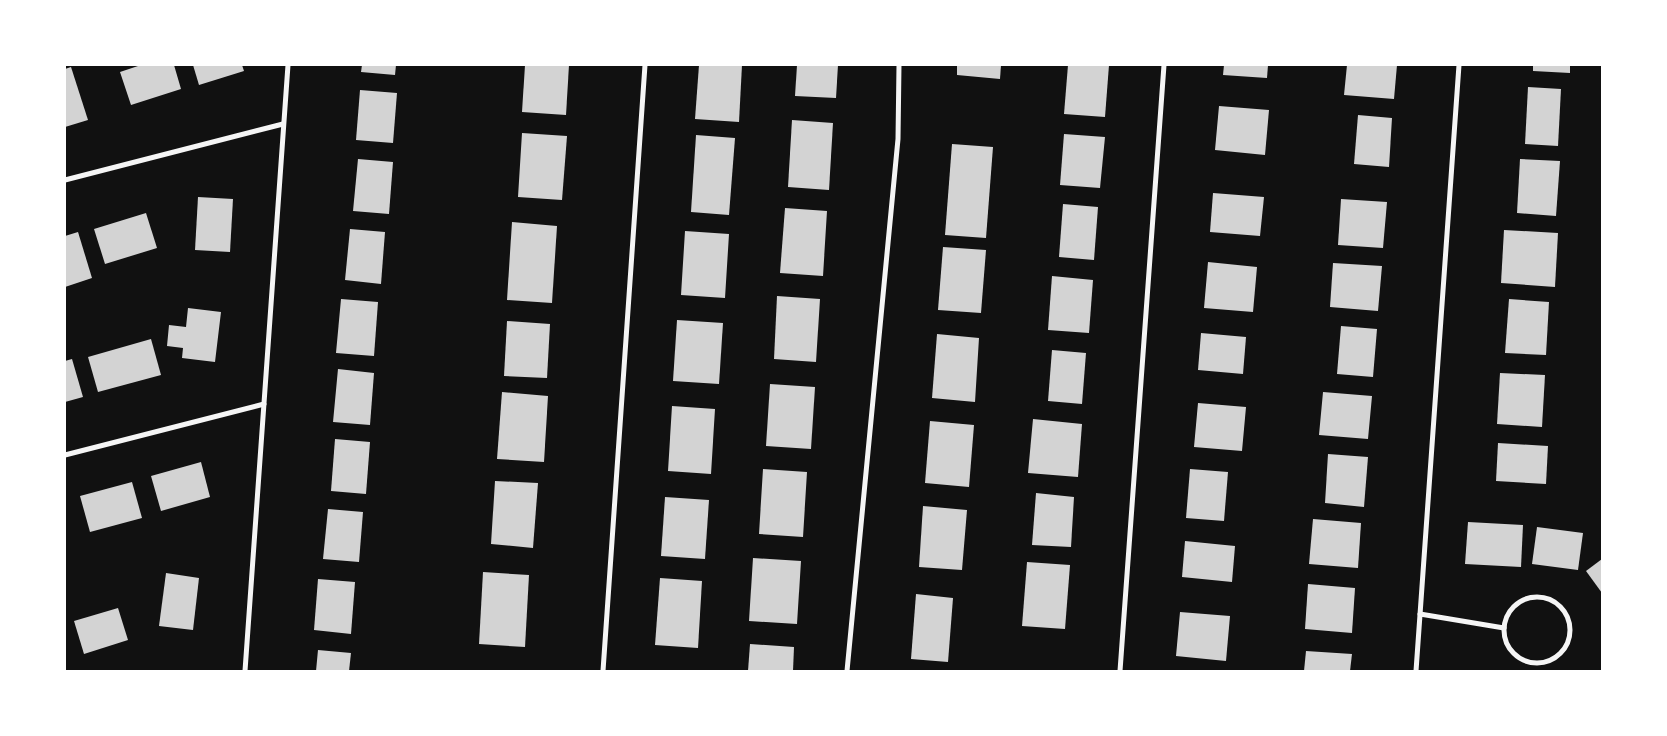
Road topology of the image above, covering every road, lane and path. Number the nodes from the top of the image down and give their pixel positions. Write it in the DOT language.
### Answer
graph roads {
  1 [pos="288,65"];
  2 [pos="645,65"];
  3 [pos="899,65"];
  4 [pos="1164,65"];
  5 [pos="1459,65"];
  6 [pos="284,124"];
  7 [pos="65,180"];
  8 [pos="264,404"];
  9 [pos="65,455"];
  10 [pos="1420,614"];
  11 [pos="1504,628"];
  12 [pos="243,671"];
  13 [pos="603,671"];
  14 [pos="848,671"];
  15 [pos="1120,671"];
  16 [pos="1416,671"];
  1 -- 6 [label="street"];
  2 -- 13 [label="street"];
  3 -- 14 [label="street"];
  4 -- 15 [label="street"];
  5 -- 10 [label="street"];
  6 -- 7 [label="street"];
  6 -- 8 [label="street"];
  8 -- 9 [label="street"];
  8 -- 12 [label="street"];
  10 -- 11 [label="street"];
  10 -- 16 [label="street"];
  11 -- 11 [label="street"];
}
